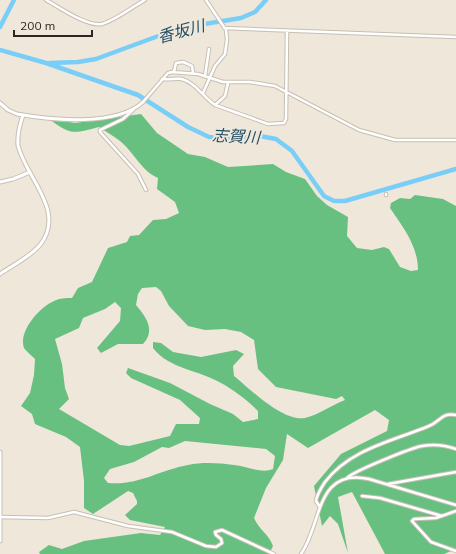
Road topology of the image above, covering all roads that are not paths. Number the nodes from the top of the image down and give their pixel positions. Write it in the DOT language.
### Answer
graph roads {
  1 [pos="46,0"];
  2 [pos="145,0"];
  3 [pos="206,0"];
  4 [pos="223,27"];
  5 [pos="288,31"];
  6 [pos="456,37"];
  7 [pos="209,50"];
  8 [pos="174,72"];
  9 [pos="193,73"];
  10 [pos="205,76"];
  11 [pos="210,78"];
  12 [pos="162,79"];
  13 [pos="228,83"];
  14 [pos="286,91"];
  15 [pos="203,93"];
  16 [pos="143,102"];
  17 [pos="0,103"];
  18 [pos="215,105"];
  19 [pos="133,110"];
  20 [pos="23,115"];
  21 [pos="456,140"];
  22 [pos="30,172"];
  23 [pos="0,182"];
  24 [pos="146,190"];
  25 [pos="0,274"];
  26 [pos="456,415"];
  27 [pos="456,448"];
  28 [pos="0,452"];
  29 [pos="456,472"];
  30 [pos="347,479"];
  31 [pos="388,484"];
  32 [pos="362,496"];
  33 [pos="0,503"];
  34 [pos="456,505"];
  35 [pos="320,506"];
  36 [pos="456,511"];
  37 [pos="442,516"];
  38 [pos="0,517"];
  39 [pos="0,541"];
  40 [pos="456,551"];
  41 [pos="274,554"];
  42 [pos="301,554"];
  1 -- 2 [label="street"];
  3 -- 4 [label="street"];
  4 -- 5 [label="street"];
  4 -- 11 [label="street"];
  5 -- 6 [label="street"];
  5 -- 14 [label="street"];
  7 -- 10 [label="street"];
  8 -- 9 [label="street"];
  8 -- 9 [label="street"];
  8 -- 12 [label="street"];
  9 -- 10 [label="street"];
  10 -- 11 [label="street"];
  11 -- 13 [label="street"];
  11 -- 15 [label="street"];
  12 -- 15 [label="street"];
  12 -- 16 [label="street"];
  13 -- 14 [label="street"];
  13 -- 18 [label="street"];
  14 -- 18 [label="street"];
  14 -- 21 [label="street"];
  15 -- 18 [label="street"];
  16 -- 19 [label="street"];
  17 -- 20 [label="street"];
  19 -- 20 [label="street"];
  19 -- 24 [label="street"];
  20 -- 22 [label="street"];
  22 -- 23 [label="street"];
  22 -- 25 [label="street"];
  26 -- 35 [label="street"];
  27 -- 30 [label="street"];
  28 -- 33 [label="street"];
  29 -- 31 [label="street"];
  30 -- 31 [label="street"];
  30 -- 35 [label="street"];
  31 -- 34 [label="street"];
  32 -- 37 [label="street"];
  33 -- 38 [label="street"];
  35 -- 42 [label="street"];
  36 -- 37 [label="street"];
  37 -- 40 [label="street"];
  38 -- 39 [label="street"];
  38 -- 41 [label="street"];
}
